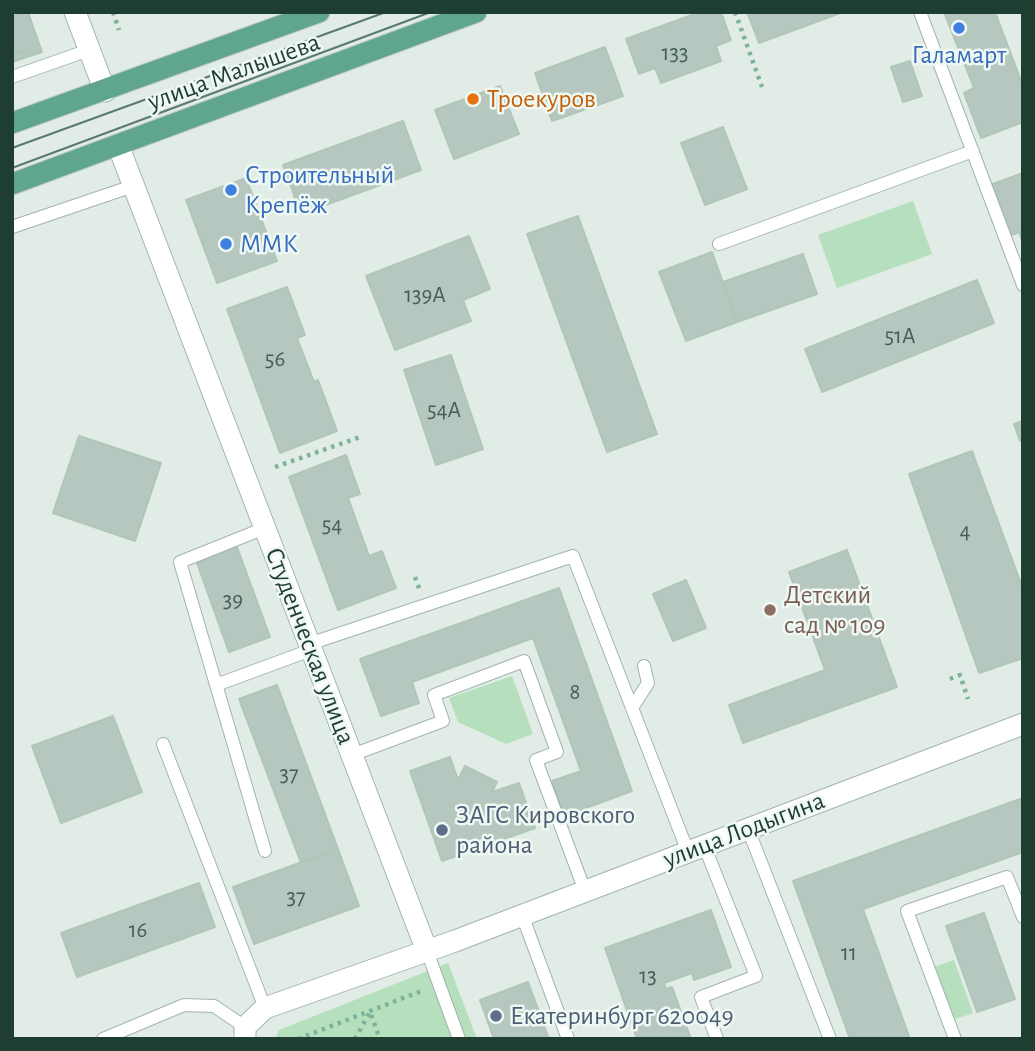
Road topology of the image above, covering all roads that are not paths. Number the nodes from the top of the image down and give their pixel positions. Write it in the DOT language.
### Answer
graph roads {
  1 [pos="75,12"];
  2 [pos="319,12"];
  3 [pos="476,12"];
  4 [pos="920,12"];
  5 [pos="89,50"];
  6 [pos="12,77"];
  7 [pos="105,91"];
  8 [pos="12,123"];
  9 [pos="118,145"];
  10 [pos="973,151"];
  11 [pos="12,184"];
  12 [pos="134,186"];
  13 [pos="12,227"];
  14 [pos="719,244"];
  15 [pos="1023,285"];
  16 [pos="265,528"];
  17 [pos="310,647"];
  18 [pos="644,666"];
  19 [pos="216,685"];
  20 [pos="632,708"];
  21 [pos="1023,724"];
  22 [pos="163,744"];
  23 [pos="352,755"];
  24 [pos="748,829"];
  25 [pos="696,848"];
  26 [pos="265,851"];
  27 [pos="585,891"];
  28 [pos="522,915"];
  29 [pos="1023,918"];
  30 [pos="427,951"];
  31 [pos="265,1008"];
  32 [pos="245,1033"];
  33 [pos="103,1039"];
  34 [pos="459,1039"];
  35 [pos="568,1039"];
  36 [pos="717,1039"];
  37 [pos="830,1039"];
  38 [pos="955,1039"];
  1 -- 5 [label="street"];
  2 -- 7 [label="main road, улица Малышева"];
  3 -- 9 [label="main road, улица Малышева"];
  4 -- 10 [label="lane"];
  5 -- 6 [label="lane"];
  5 -- 7 [label="street"];
  7 -- 8 [label="main road, улица Малышева"];
  9 -- 11 [label="main road, улица Малышева"];
  9 -- 12 [label="street, Студенческая улица"];
  10 -- 14 [label="lane"];
  10 -- 15 [label="lane"];
  12 -- 13 [label="lane"];
  12 -- 16 [label="street, Студенческая улица"];
  16 -- 17 [label="street, Студенческая улица"];
  16 -- 19 [label="lane"];
  17 -- 19 [label="lane"];
  17 -- 20 [label="lane"];
  17 -- 23 [label="street, Студенческая улица"];
  18 -- 20 [label="lane"];
  19 -- 26 [label="lane"];
  20 -- 25 [label="lane"];
  21 -- 24 [label="street, улица Лодыгина"];
  22 -- 31 [label="lane"];
  23 -- 27 [label="lane"];
  23 -- 30 [label="street, Студенческая улица"];
  24 -- 25 [label="street, улица Лодыгина"];
  24 -- 37 [label="lane"];
  25 -- 27 [label="street, улица Лодыгина"];
  25 -- 36 [label="lane"];
  27 -- 28 [label="street, улица Лодыгина"];
  28 -- 30 [label="street, улица Лодыгина"];
  28 -- 35 [label="lane"];
  29 -- 38 [label="lane"];
  30 -- 31 [label="street"];
  30 -- 34 [label="lane"];
  31 -- 32 [label="street"];
  32 -- 33 [label="lane"];
}
